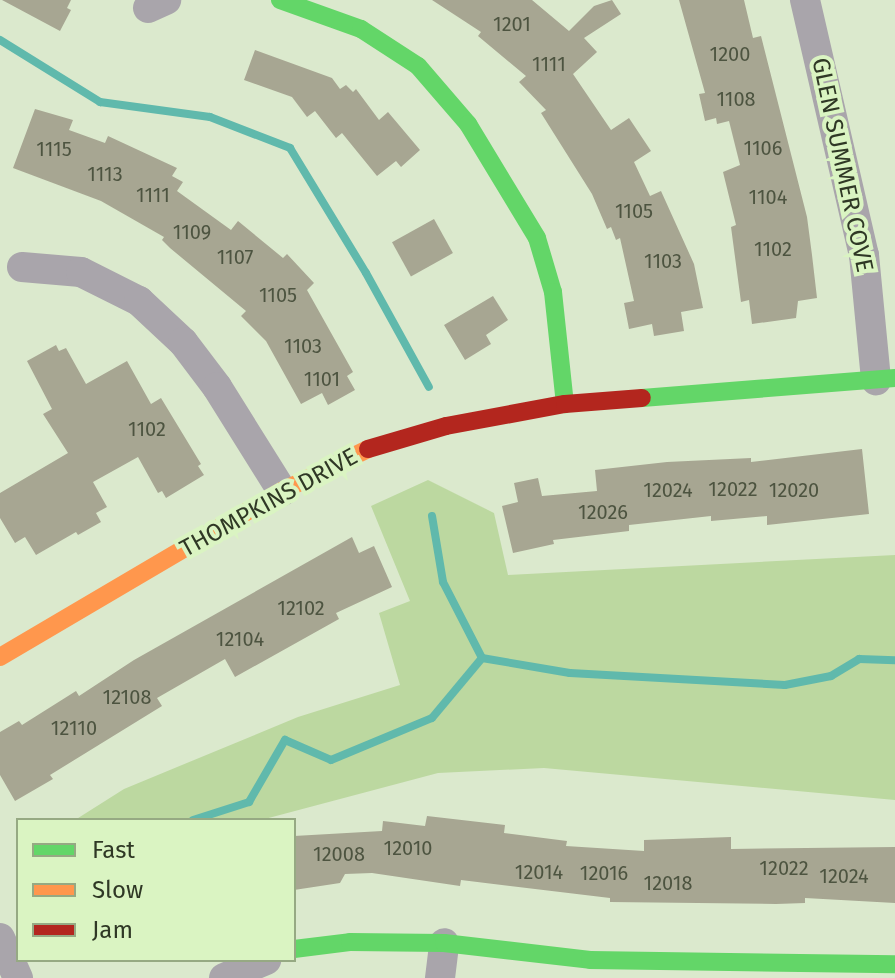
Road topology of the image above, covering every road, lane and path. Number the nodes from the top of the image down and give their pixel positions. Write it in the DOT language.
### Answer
graph roads {
  1 [pos="280,0"];
  2 [pos="805,0"];
  3 [pos="22,267"];
  4 [pos="886,379"];
  5 [pos="565,404"];
  6 [pos="282,491"];
  7 [pos="0,657"];
  8 [pos="0,938"];
  9 [pos="444,943"];
  10 [pos="296,949"];
  11 [pos="261,962"];
  12 [pos="895,964"];
  13 [pos="814,971"];
  14 [pos="18,978"];
  15 [pos="224,978"];
  16 [pos="440,978"];
  1 -- 5 [label="street"];
  2 -- 4 [label="street, GLEN SUMMER COVE"];
  3 -- 6 [label="street"];
  4 -- 5 [label="street, THOMPKINS DRIVE"];
  5 -- 6 [label="street, THOMPKINS DRIVE"];
  6 -- 7 [label="street, THOMPKINS DRIVE"];
  8 -- 14 [label="street"];
  9 -- 10 [label="street"];
  9 -- 13 [label="street"];
  9 -- 16 [label="street"];
  11 -- 15 [label="street"];
  12 -- 13 [label="street"];
}
